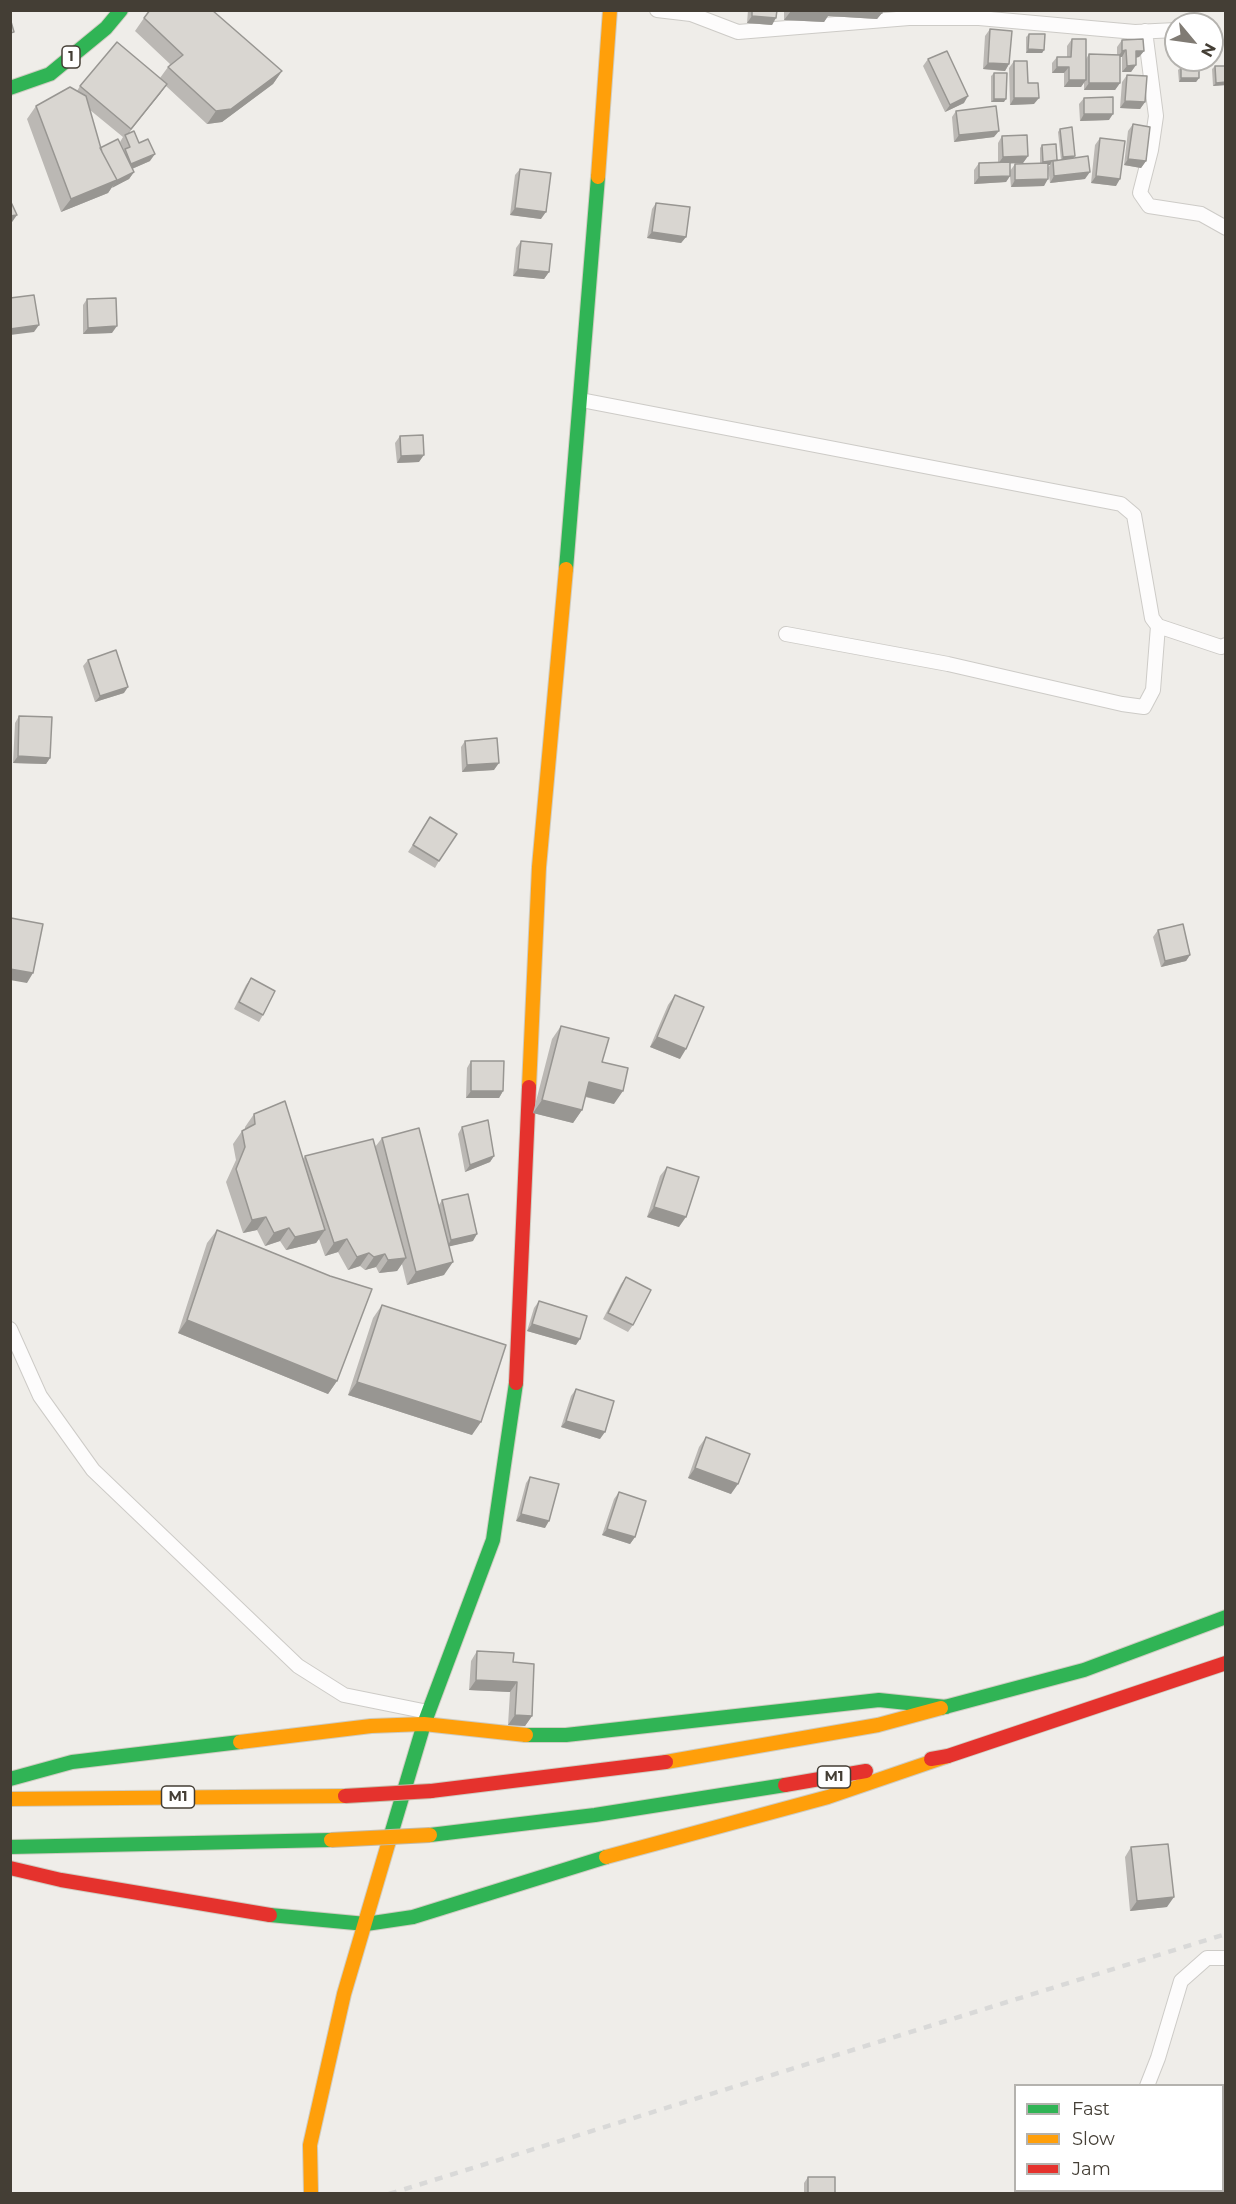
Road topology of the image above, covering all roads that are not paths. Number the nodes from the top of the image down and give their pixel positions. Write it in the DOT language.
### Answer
graph roads {
  1 [pos="121,10"];
  2 [pos="610,10"];
  3 [pos="657,10"];
  4 [pos="1164,30"];
  5 [pos="1145,31"];
  6 [pos="10,88"];
  7 [pos="1226,228"];
  8 [pos="581,400"];
  9 [pos="1158,626"];
  10 [pos="786,634"];
  11 [pos="1226,645"];
  12 [pos="10,1329"];
  13 [pos="1226,1617"];
  14 [pos="1226,1663"];
  15 [pos="946,1707"];
  16 [pos="426,1718"];
  17 [pos="948,1756"];
  18 [pos="10,1779"];
  19 [pos="10,1799"];
  20 [pos="10,1846"];
  21 [pos="10,1868"];
  22 [pos="366,1924"];
  23 [pos="1226,1958"];
  24 [pos="1147,2084"];
  25 [pos="311,2193"];
  1 -- 6 [label="main road, 1"];
  2 -- 8 [label="main road"];
  3 -- 5 [label="street"];
  4 -- 5 [label="street"];
  5 -- 7 [label="street"];
  8 -- 9 [label="street"];
  8 -- 16 [label="main road"];
  9 -- 10 [label="street"];
  9 -- 11 [label="street"];
  12 -- 16 [label="street"];
  13 -- 15 [label="main road, M1"];
  14 -- 17 [label="main road, M1"];
  15 -- 16 [label="main road"];
  15 -- 19 [label="main road, M1, bridge"];
  16 -- 18 [label="main road"];
  16 -- 22 [label="main road"];
  17 -- 20 [label="main road, M1, bridge"];
  17 -- 22 [label="main road"];
  21 -- 22 [label="main road"];
  22 -- 25 [label="main road"];
  23 -- 24 [label="street"];
}
